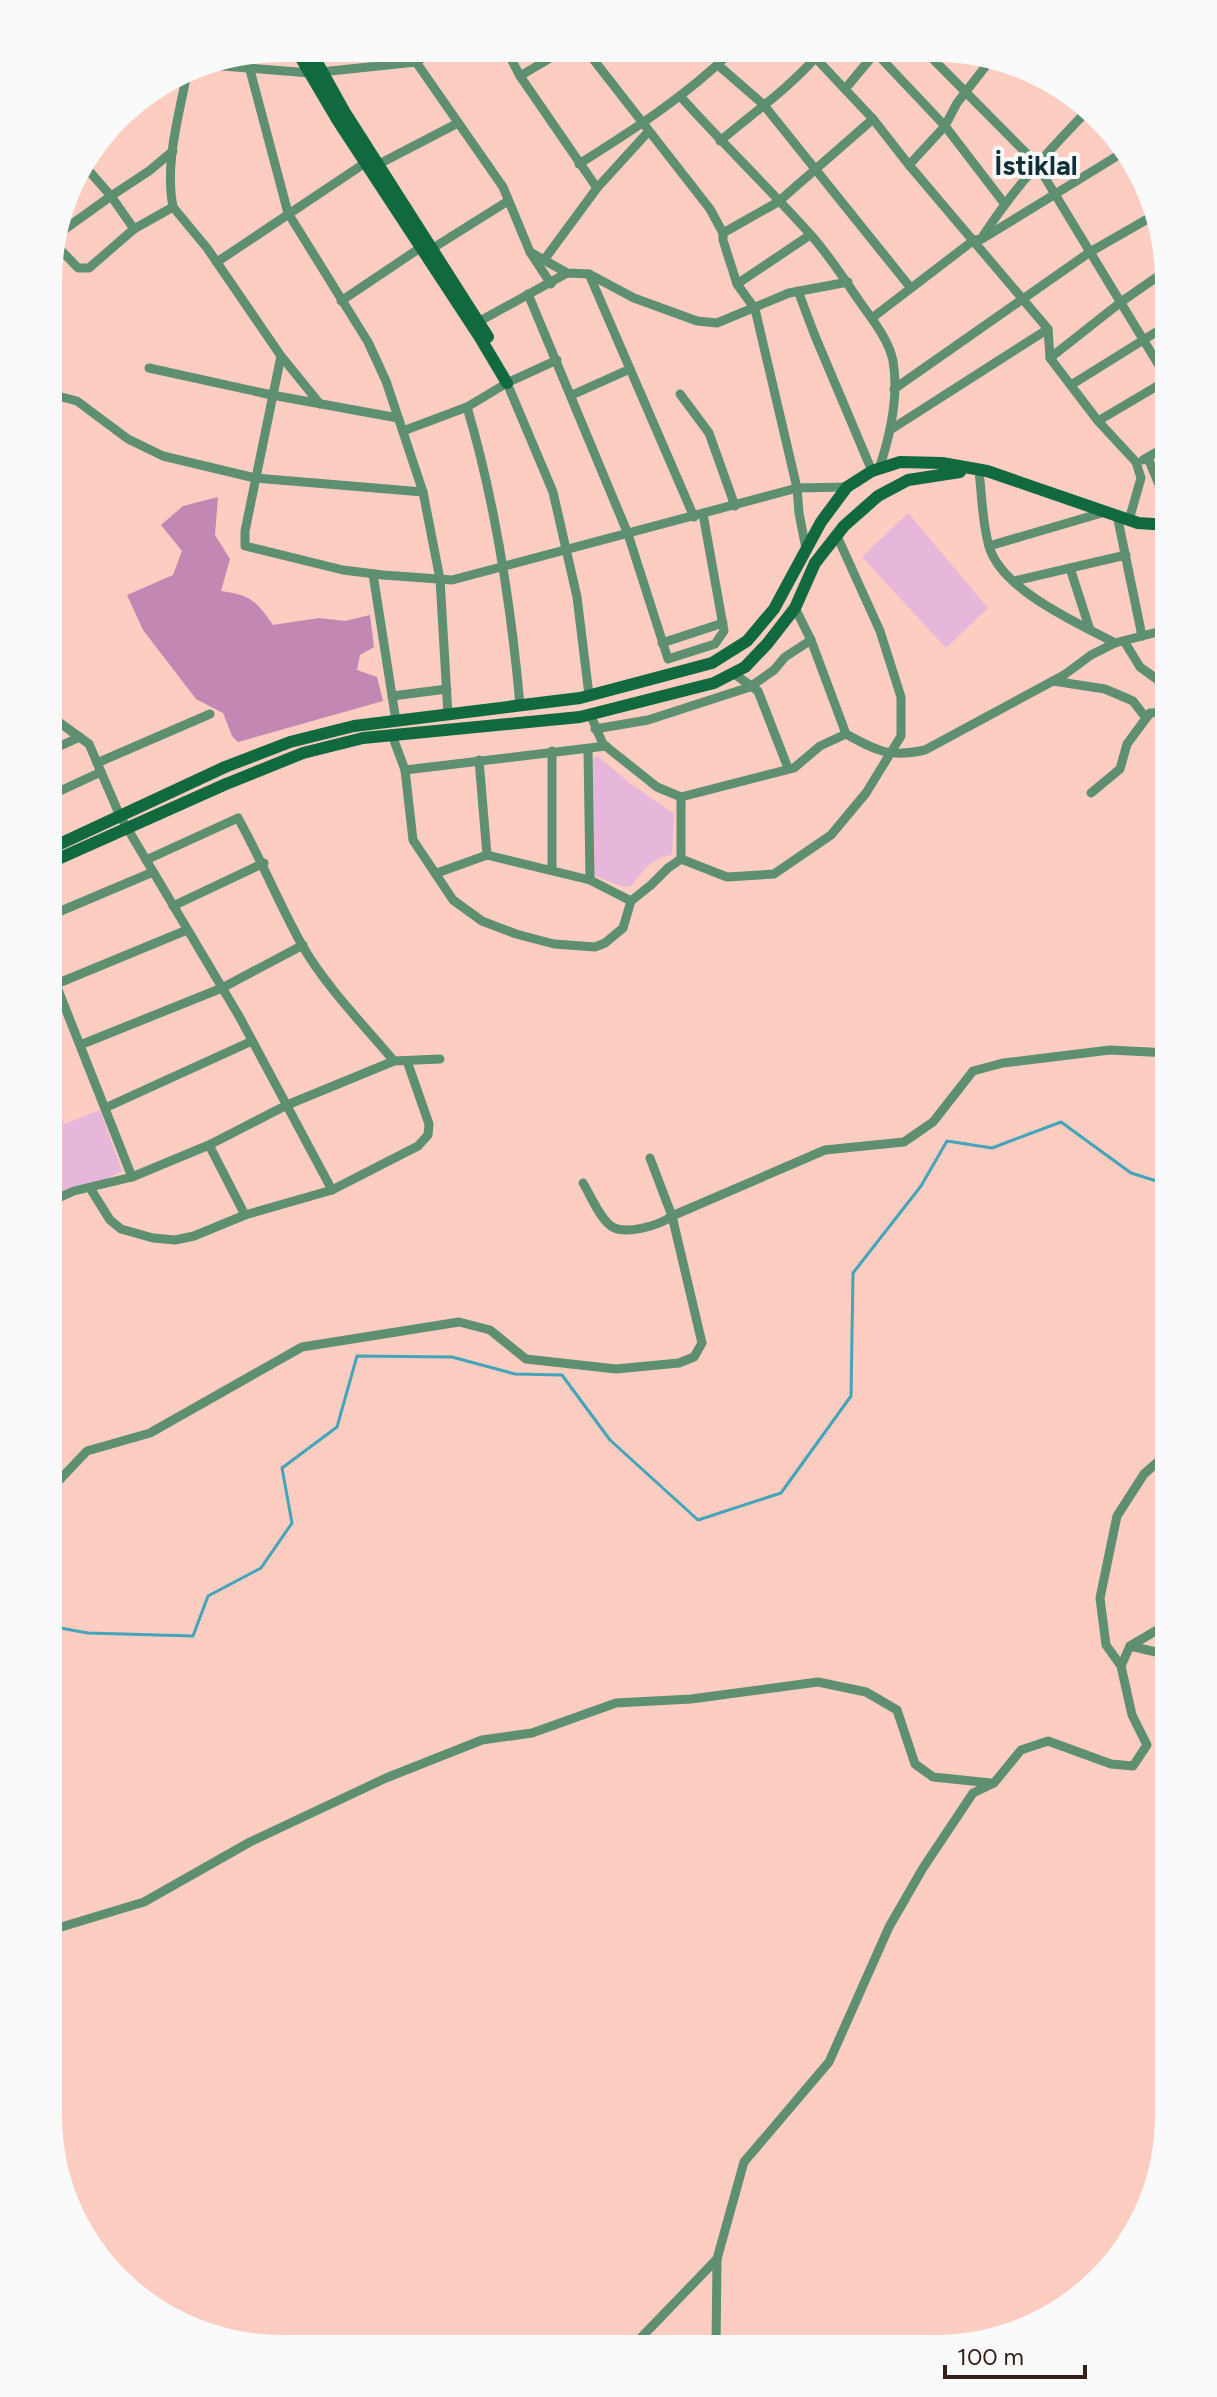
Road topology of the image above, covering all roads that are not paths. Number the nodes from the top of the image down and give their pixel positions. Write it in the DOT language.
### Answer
graph roads {
  1 [pos="307,62"];
  2 [pos="313,62"];
  3 [pos="416,62"];
  4 [pos="513,62"];
  5 [pos="544,62"];
  6 [pos="595,62"];
  7 [pos="721,62"];
  8 [pos="808,62"];
  9 [pos="820,62"];
  10 [pos="867,62"];
  11 [pos="884,62"];
  12 [pos="936,62"];
  13 [pos="718,65"];
  14 [pos="231,68"];
  15 [pos="985,68"];
  16 [pos="250,70"];
  17 [pos="316,73"];
  18 [pos="520,76"];
  19 [pos="185,85"];
  20 [pos="845,89"];
  21 [pos="965,93"];
  22 [pos="680,96"];
  23 [pos="763,104"];
  24 [pos="1082,117"];
  25 [pos="873,119"];
  26 [pos="458,123"];
  27 [pos="945,126"];
  28 [pos="645,128"];
  29 [pos="720,141"];
  30 [pos="173,151"];
  31 [pos="1116,157"];
  32 [pos="365,163"];
  33 [pos="1036,163"];
  34 [pos="379,164"];
  35 [pos="579,164"];
  36 [pos="909,165"];
  37 [pos="814,168"];
  38 [pos="90,172"];
  39 [pos="597,188"];
  40 [pos="1056,195"];
  41 [pos="111,196"];
  42 [pos="508,201"];
  43 [pos="778,202"];
  44 [pos="1004,203"];
  45 [pos="173,207"];
  46 [pos="288,213"];
  47 [pos="1146,219"];
  48 [pos="68,228"];
  49 [pos="134,229"];
  50 [pos="723,233"];
  51 [pos="810,235"];
  52 [pos="978,240"];
  53 [pos="427,248"];
  54 [pos="64,252"];
  55 [pos="530,252"];
  56 [pos="1090,252"];
  57 [pos="544,260"];
  58 [pos="217,262"];
  59 [pos="567,273"];
  60 [pos="589,274"];
  61 [pos="1155,278"];
  62 [pos="848,282"];
  63 [pos="551,284"];
  64 [pos="737,284"];
  65 [pos="910,287"];
  66 [pos="798,291"];
  67 [pos="528,294"];
  68 [pos="1023,298"];
  69 [pos="341,301"];
  70 [pos="1121,302"];
  71 [pos="755,309"];
  72 [pos="872,318"];
  73 [pos="480,321"];
  74 [pos="1048,329"];
  75 [pos="1155,333"];
  76 [pos="1144,340"];
  77 [pos="281,356"];
  78 [pos="1050,358"];
  79 [pos="1155,358"];
  80 [pos="557,360"];
  81 [pos="149,368"];
  82 [pos="630,369"];
  83 [pos="507,383"];
  84 [pos="1071,385"];
  85 [pos="1155,388"];
  86 [pos="894,389"];
  87 [pos="680,394"];
  88 [pos="272,395"];
  89 [pos="572,395"];
  90 [pos="62,397"];
  91 [pos="320,404"];
  92 [pos="467,407"];
  93 [pos="398,418"];
  94 [pos="1098,421"];
  95 [pos="890,430"];
  96 [pos="403,431"];
  97 [pos="1155,454"];
  98 [pos="1148,458"];
  99 [pos="1136,462"];
  100 [pos="876,470"];
  101 [pos="983,471"];
  102 [pos="1155,475"];
  103 [pos="255,478"];
  104 [pos="847,487"];
  105 [pos="797,488"];
  106 [pos="423,492"];
  107 [pos="735,506"];
  108 [pos="699,515"];
  109 [pos="1117,516"];
  110 [pos="1155,523"];
  111 [pos="628,534"];
  112 [pos="837,536"];
  113 [pos="989,546"];
  114 [pos="806,549"];
  115 [pos="566,551"];
  116 [pos="1126,555"];
  117 [pos="503,567"];
  118 [pos="1070,568"];
  119 [pos="373,574"];
  120 [pos="440,579"];
  121 [pos="1014,581"];
  122 [pos="795,608"];
  123 [pos="723,623"];
  124 [pos="1090,630"];
  125 [pos="1155,633"];
  126 [pos="1142,636"];
  127 [pos="811,640"];
  128 [pos="1120,642"];
  129 [pos="662,643"];
  130 [pos="733,673"];
  131 [pos="1155,678"];
  132 [pos="1053,681"];
  133 [pos="750,687"];
  134 [pos="447,689"];
  135 [pos="589,695"];
  136 [pos="392,696"];
  137 [pos="520,705"];
  138 [pos="1155,713"];
  139 [pos="210,714"];
  140 [pos="590,714"];
  141 [pos="448,715"];
  142 [pos="1146,718"];
  143 [pos="396,721"];
  144 [pos="62,724"];
  145 [pos="595,729"];
  146 [pos="846,734"];
  147 [pos="392,735"];
  148 [pos="80,737"];
  149 [pos="62,745"];
  150 [pos="606,746"];
  151 [pos="588,749"];
  152 [pos="552,751"];
  153 [pos="890,755"];
  154 [pos="479,760"];
  155 [pos="99,768"];
  156 [pos="788,768"];
  157 [pos="405,770"];
  158 [pos="62,789"];
  159 [pos="1091,793"];
  160 [pos="681,797"];
  161 [pos="120,816"];
  162 [pos="128,828"];
  163 [pos="62,843"];
  164 [pos="487,855"];
  165 [pos="62,857"];
  166 [pos="681,859"];
  167 [pos="146,860"];
  168 [pos="264,863"];
  169 [pos="552,870"];
  170 [pos="153,872"];
  171 [pos="437,873"];
  172 [pos="590,880"];
  173 [pos="631,901"];
  174 [pos="173,906"];
  175 [pos="62,910"];
  176 [pos="187,930"];
  177 [pos="303,945"];
  178 [pos="62,982"];
  179 [pos="222,988"];
  180 [pos="62,1006"];
  181 [pos="252,1041"];
  182 [pos="80,1045"];
  183 [pos="1155,1052"];
  184 [pos="440,1059"];
  185 [pos="394,1061"];
  186 [pos="407,1061"];
  187 [pos="287,1105"];
  188 [pos="105,1108"];
  189 [pos="209,1145"];
  190 [pos="650,1158"];
  191 [pos="132,1177"];
  192 [pos="583,1183"];
  193 [pos="90,1188"];
  194 [pos="332,1190"];
  195 [pos="62,1196"];
  196 [pos="245,1215"];
  197 [pos="672,1216"];
  198 [pos="1155,1464"];
  199 [pos="62,1477"];
  200 [pos="1155,1632"];
  201 [pos="1155,1635"];
  202 [pos="1148,1636"];
  203 [pos="1130,1646"];
  204 [pos="1155,1652"];
  205 [pos="1121,1666"];
  206 [pos="994,1783"];
  207 [pos="62,1927"];
  208 [pos="717,2259"];
  209 [pos="644,2335"];
  210 [pos="716,2335"];
  1 -- 17 [label="main road"];
  2 -- 17 [label="main road"];
  3 -- 17 [label="street"];
  3 -- 26 [label="street"];
  4 -- 18 [label="street"];
  5 -- 18 [label="street"];
  6 -- 28 [label="street"];
  7 -- 13 [label="street"];
  8 -- 23 [label="street"];
  9 -- 20 [label="street"];
  10 -- 20 [label="street"];
  11 -- 27 [label="street"];
  12 -- 21 [label="street"];
  13 -- 22 [label="street"];
  13 -- 23 [label="street"];
  14 -- 16 [label="street"];
  15 -- 21 [label="street"];
  16 -- 17 [label="street"];
  16 -- 46 [label="street"];
  17 -- 32 [label="main road"];
  17 -- 34 [label="main road"];
  18 -- 35 [label="street"];
  19 -- 30 [label="street"];
  20 -- 25 [label="street"];
  21 -- 27 [label="street"];
  21 -- 33 [label="street"];
  22 -- 28 [label="street"];
  22 -- 29 [label="street"];
  23 -- 29 [label="street"];
  23 -- 37 [label="street"];
  24 -- 33 [label="street"];
  25 -- 36 [label="street"];
  25 -- 37 [label="street"];
  26 -- 34 [label="street"];
  26 -- 42 [label="street"];
  27 -- 36 [label="street"];
  27 -- 44 [label="street"];
  28 -- 35 [label="street"];
  28 -- 39 [label="street"];
  28 -- 50 [label="street"];
  29 -- 43 [label="street"];
  30 -- 41 [label="street"];
  30 -- 45 [label="street"];
  31 -- 40 [label="street"];
  32 -- 46 [label="street"];
  32 -- 53 [label="main road"];
  33 -- 40 [label="street"];
  33 -- 44 [label="street"];
  34 -- 53 [label="main road"];
  35 -- 39 [label="street"];
  36 -- 52 [label="street"];
  37 -- 43 [label="street"];
  37 -- 65 [label="street"];
  38 -- 41 [label="street"];
  39 -- 57 [label="street"];
  40 -- 52 [label="street"];
  40 -- 56 [label="street"];
  41 -- 48 [label="street"];
  41 -- 49 [label="street"];
  42 -- 53 [label="street"];
  42 -- 55 [label="street"];
  43 -- 50 [label="street"];
  43 -- 51 [label="street"];
  44 -- 52 [label="street"];
  45 -- 49 [label="street"];
  45 -- 58 [label="street"];
  46 -- 58 [label="street"];
  46 -- 69 [label="street"];
  47 -- 56 [label="street"];
  49 -- 54 [label="street"];
  50 -- 64 [label="street"];
  51 -- 62 [label="street"];
  51 -- 64 [label="street"];
  52 -- 65 [label="street"];
  52 -- 68 [label="street"];
  53 -- 69 [label="street"];
  53 -- 73 [label="main road"];
  53 -- 83 [label="main road"];
  55 -- 57 [label="street"];
  55 -- 63 [label="street"];
  56 -- 68 [label="street"];
  56 -- 70 [label="street"];
  57 -- 59 [label="street"];
  58 -- 77 [label="street"];
  59 -- 60 [label="street"];
  59 -- 63 [label="street"];
  60 -- 71 [label="street"];
  60 -- 82 [label="street"];
  61 -- 70 [label="street"];
  62 -- 66 [label="street"];
  62 -- 72 [label="street"];
  63 -- 67 [label="street"];
  64 -- 71 [label="street"];
  65 -- 72 [label="street"];
  66 -- 71 [label="street"];
  66 -- 100 [label="street"];
  67 -- 73 [label="street"];
  67 -- 80 [label="street"];
  68 -- 74 [label="street"];
  68 -- 86 [label="street"];
  69 -- 93 [label="street"];
  70 -- 76 [label="street"];
  70 -- 78 [label="street"];
  71 -- 105 [label="street"];
  72 -- 86 [label="street"];
  73 -- 83 [label="main road"];
  74 -- 78 [label="street"];
  74 -- 95 [label="street"];
  75 -- 76 [label="street"];
  76 -- 79 [label="street"];
  76 -- 84 [label="street"];
  77 -- 88 [label="street"];
  77 -- 91 [label="street"];
  78 -- 84 [label="street"];
  80 -- 83 [label="street"];
  80 -- 89 [label="street"];
  81 -- 88 [label="street"];
  82 -- 89 [label="street"];
  82 -- 108 [label="street"];
  83 -- 92 [label="street"];
  83 -- 115 [label="street"];
  84 -- 94 [label="street"];
  85 -- 94 [label="street"];
  86 -- 95 [label="street"];
  87 -- 107 [label="street"];
  88 -- 91 [label="street"];
  88 -- 103 [label="street"];
  89 -- 111 [label="street"];
  90 -- 103 [label="street"];
  91 -- 93 [label="street"];
  92 -- 96 [label="street"];
  92 -- 117 [label="street"];
  93 -- 96 [label="street"];
  94 -- 99 [label="street"];
  95 -- 100 [label="street"];
  96 -- 106 [label="street"];
  97 -- 98 [label="street"];
  98 -- 99 [label="street"];
  98 -- 102 [label="street"];
  99 -- 109 [label="street"];
  100 -- 101 [label="main road"];
  100 -- 104 [label="main road"];
  101 -- 109 [label="main road"];
  101 -- 112 [label="main road"];
  101 -- 113 [label="street"];
  103 -- 106 [label="street"];
  103 -- 119 [label="street"];
  104 -- 105 [label="street"];
  104 -- 114 [label="main road"];
  105 -- 107 [label="street"];
  105 -- 114 [label="street"];
  106 -- 120 [label="street"];
  107 -- 108 [label="street"];
  108 -- 111 [label="street"];
  108 -- 123 [label="street"];
  109 -- 110 [label="main road"];
  109 -- 113 [label="street"];
  109 -- 116 [label="street"];
  111 -- 115 [label="street"];
  111 -- 129 [label="street"];
  112 -- 122 [label="main road"];
  112 -- 153 [label="street"];
  113 -- 121 [label="street"];
  114 -- 135 [label="main road"];
  115 -- 117 [label="street"];
  115 -- 135 [label="street"];
  116 -- 118 [label="street"];
  116 -- 126 [label="street"];
  117 -- 120 [label="street"];
  117 -- 137 [label="street"];
  118 -- 121 [label="street"];
  118 -- 124 [label="street"];
  119 -- 120 [label="street"];
  119 -- 136 [label="street"];
  120 -- 134 [label="street"];
  121 -- 124 [label="street"];
  122 -- 127 [label="street"];
  122 -- 130 [label="main road"];
  123 -- 129 [label="street"];
  123 -- 129 [label="street"];
  124 -- 128 [label="street"];
  125 -- 126 [label="street"];
  126 -- 128 [label="street"];
  127 -- 133 [label="street"];
  127 -- 146 [label="street"];
  128 -- 131 [label="street"];
  128 -- 132 [label="street"];
  130 -- 133 [label="street"];
  130 -- 140 [label="main road"];
  132 -- 142 [label="street"];
  132 -- 153 [label="street"];
  133 -- 145 [label="street"];
  133 -- 156 [label="street"];
  134 -- 136 [label="street"];
  134 -- 141 [label="street"];
  135 -- 137 [label="main road"];
  136 -- 143 [label="street"];
  137 -- 141 [label="main road"];
  138 -- 142 [label="street"];
  139 -- 155 [label="street"];
  140 -- 145 [label="street"];
  140 -- 147 [label="main road"];
  141 -- 143 [label="main road"];
  142 -- 159 [label="street"];
  143 -- 161 [label="main road"];
  144 -- 148 [label="street"];
  145 -- 150 [label="street"];
  146 -- 153 [label="street"];
  146 -- 156 [label="street"];
  147 -- 157 [label="street"];
  147 -- 162 [label="main road"];
  148 -- 149 [label="street"];
  148 -- 155 [label="street"];
  150 -- 151 [label="street"];
  150 -- 160 [label="street"];
  151 -- 152 [label="street"];
  151 -- 172 [label="street"];
  152 -- 154 [label="street"];
  152 -- 169 [label="street"];
  153 -- 166 [label="street"];
  154 -- 157 [label="street"];
  154 -- 164 [label="street"];
  155 -- 158 [label="street"];
  155 -- 161 [label="street"];
  156 -- 160 [label="street"];
  157 -- 171 [label="street"];
  160 -- 166 [label="street"];
  161 -- 162 [label="street"];
  161 -- 163 [label="main road"];
  162 -- 165 [label="main road"];
  162 -- 167 [label="street"];
  164 -- 169 [label="street"];
  164 -- 171 [label="street"];
  166 -- 173 [label="street"];
  167 -- 168 [label="street"];
  167 -- 170 [label="street"];
  168 -- 174 [label="street"];
  168 -- 177 [label="street"];
  169 -- 172 [label="street"];
  170 -- 174 [label="street"];
  170 -- 175 [label="street"];
  171 -- 173 [label="street"];
  172 -- 173 [label="street"];
  174 -- 176 [label="street"];
  176 -- 178 [label="street"];
  176 -- 179 [label="street"];
  177 -- 179 [label="street"];
  177 -- 185 [label="street"];
  179 -- 181 [label="street"];
  179 -- 182 [label="street"];
  180 -- 182 [label="street"];
  181 -- 187 [label="street"];
  181 -- 188 [label="street"];
  182 -- 188 [label="street"];
  183 -- 197 [label="street"];
  184 -- 186 [label="street"];
  185 -- 186 [label="street"];
  185 -- 187 [label="street"];
  186 -- 194 [label="street"];
  187 -- 189 [label="street"];
  187 -- 194 [label="street"];
  188 -- 191 [label="street"];
  189 -- 191 [label="street"];
  189 -- 196 [label="street"];
  190 -- 197 [label="street"];
  191 -- 193 [label="street"];
  192 -- 197 [label="street"];
  193 -- 195 [label="street"];
  193 -- 196 [label="street"];
  194 -- 196 [label="street"];
  197 -- 199 [label="street"];
  198 -- 205 [label="street"];
  200 -- 202 [label="street"];
  201 -- 202 [label="street"];
  202 -- 203 [label="street"];
  203 -- 204 [label="street"];
  203 -- 205 [label="street"];
  205 -- 206 [label="street"];
  206 -- 207 [label="street"];
  206 -- 208 [label="street"];
  208 -- 209 [label="street"];
  208 -- 210 [label="street"];
}
